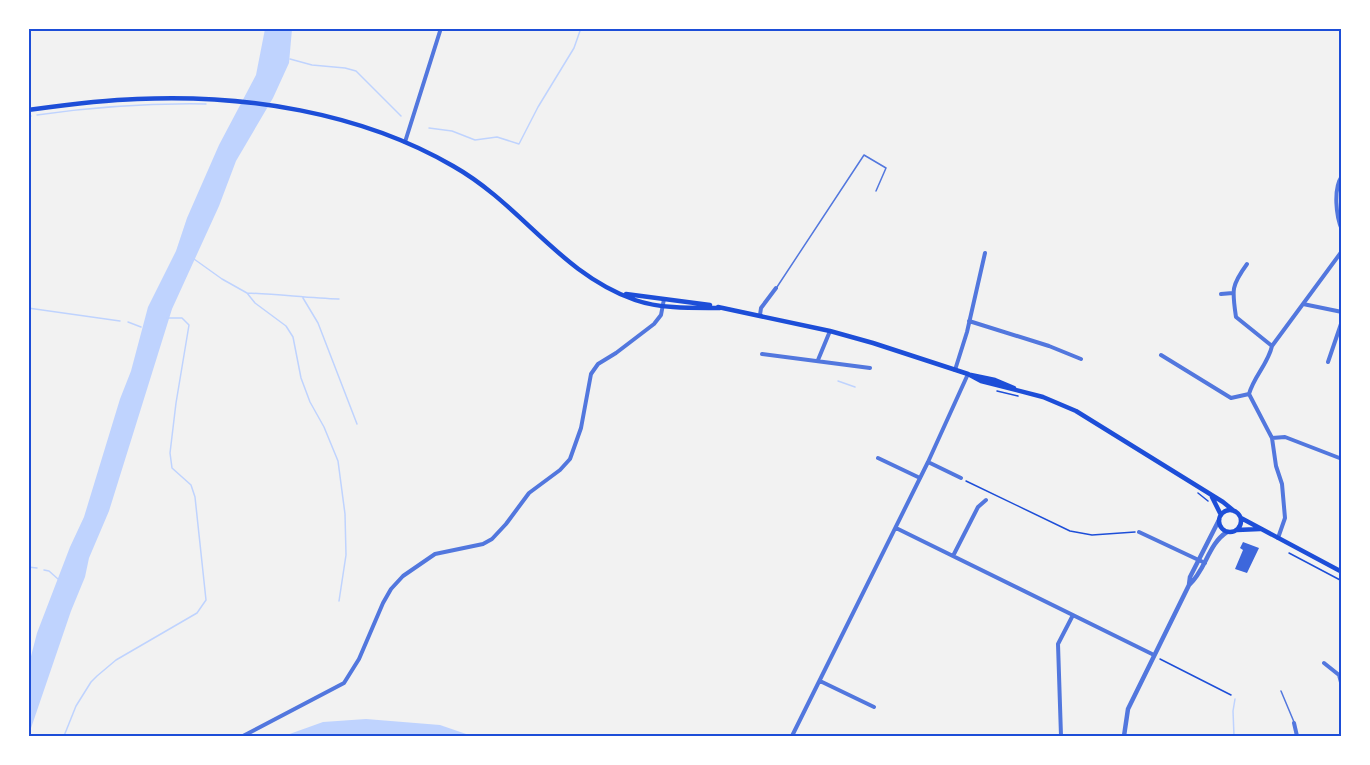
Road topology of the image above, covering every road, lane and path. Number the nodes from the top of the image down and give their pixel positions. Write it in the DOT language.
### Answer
graph roads {
  1 [pos="441,28"];
  2 [pos="28,110"];
  3 [pos="405,142"];
  4 [pos="1341,176"];
  5 [pos="876,191"];
  6 [pos="1341,230"];
  7 [pos="1341,251"];
  8 [pos="985,254"];
  9 [pos="1247,264"];
  10 [pos="776,288"];
  11 [pos="1233,293"];
  12 [pos="1221,294"];
  13 [pos="663,302"];
  14 [pos="1303,304"];
  15 [pos="1341,312"];
  16 [pos="760,315"];
  17 [pos="969,321"];
  18 [pos="1341,321"];
  19 [pos="831,331"];
  20 [pos="1272,346"];
  21 [pos="762,354"];
  22 [pos="1161,355"];
  23 [pos="1081,359"];
  24 [pos="818,360"];
  25 [pos="1328,362"];
  26 [pos="870,368"];
  27 [pos="955,370"];
  28 [pos="968,374"];
  29 [pos="991,388"];
  30 [pos="1249,394"];
  31 [pos="1023,397"];
  32 [pos="1272,438"];
  33 [pos="878,458"];
  34 [pos="1341,459"];
  35 [pos="928,462"];
  36 [pos="920,478"];
  37 [pos="961,478"];
  38 [pos="1195,491"];
  39 [pos="1211,499"];
  40 [pos="986,500"];
  41 [pos="1234,511"];
  42 [pos="1220,517"];
  43 [pos="1241,518"];
  44 [pos="896,528"];
  45 [pos="1237,530"];
  46 [pos="1260,530"];
  47 [pos="1139,532"];
  48 [pos="1227,532"];
  49 [pos="1278,538"];
  50 [pos="1289,553"];
  51 [pos="953,556"];
  52 [pos="1199,560"];
  53 [pos="1205,563"];
  54 [pos="1341,572"];
  55 [pos="1341,581"];
  56 [pos="1190,585"];
  57 [pos="1073,615"];
  58 [pos="1154,655"];
  59 [pos="1160,659"];
  60 [pos="1324,663"];
  61 [pos="820,681"];
  62 [pos="1341,686"];
  63 [pos="1281,690"];
  64 [pos="1231,695"];
  65 [pos="874,707"];
  66 [pos="1294,723"];
  67 [pos="243,736"];
  68 [pos="792,736"];
  69 [pos="1061,736"];
  70 [pos="1124,736"];
  71 [pos="1297,736"];
  1 -- 3 [label="street"];
  2 -- 3 [label="main road"];
  3 -- 13 [label="main road"];
  4 -- 6 [label="street"];
  5 -- 10 [label="lane"];
  7 -- 14 [label="street"];
  8 -- 17 [label="street"];
  9 -- 11 [label="street"];
  10 -- 16 [label="street"];
  11 -- 12 [label="street"];
  11 -- 20 [label="street"];
  13 -- 16 [label="main road"];
  13 -- 67 [label="street"];
  14 -- 15 [label="street"];
  14 -- 20 [label="street"];
  16 -- 19 [label="main road"];
  17 -- 23 [label="street"];
  17 -- 27 [label="street"];
  18 -- 25 [label="street"];
  19 -- 24 [label="street"];
  19 -- 27 [label="main road"];
  20 -- 30 [label="street"];
  21 -- 24 [label="street"];
  22 -- 30 [label="street"];
  24 -- 26 [label="street"];
  27 -- 28 [label="main road"];
  28 -- 35 [label="street"];
  28 -- 39 [label="main road"];
  29 -- 31 [label="path"];
  30 -- 32 [label="street"];
  32 -- 34 [label="street"];
  32 -- 49 [label="street"];
  33 -- 36 [label="street"];
  35 -- 36 [label="street"];
  35 -- 37 [label="street"];
  36 -- 44 [label="street"];
  37 -- 47 [label="path"];
  38 -- 39 [label="path"];
  39 -- 41 [label="main road"];
  39 -- 42 [label="main road"];
  40 -- 51 [label="street"];
  41 -- 42 [label="main road"];
  41 -- 43 [label="main road"];
  42 -- 48 [label="main road"];
  42 -- 52 [label="street"];
  43 -- 45 [label="main road"];
  43 -- 46 [label="main road"];
  44 -- 51 [label="street"];
  44 -- 61 [label="street"];
  45 -- 46 [label="main road"];
  45 -- 48 [label="main road"];
  46 -- 49 [label="main road"];
  47 -- 52 [label="street"];
  48 -- 53 [label="street"];
  49 -- 54 [label="main road"];
  50 -- 55 [label="path"];
  51 -- 57 [label="street"];
  52 -- 53 [label="street"];
  52 -- 56 [label="street"];
  53 -- 56 [label="street"];
  56 -- 58 [label="street"];
  57 -- 58 [label="street"];
  57 -- 69 [label="street"];
  58 -- 70 [label="street"];
  59 -- 64 [label="path"];
  60 -- 62 [label="street"];
  61 -- 65 [label="street"];
  61 -- 68 [label="street"];
  63 -- 66 [label="lane"];
  66 -- 71 [label="street"];
}
